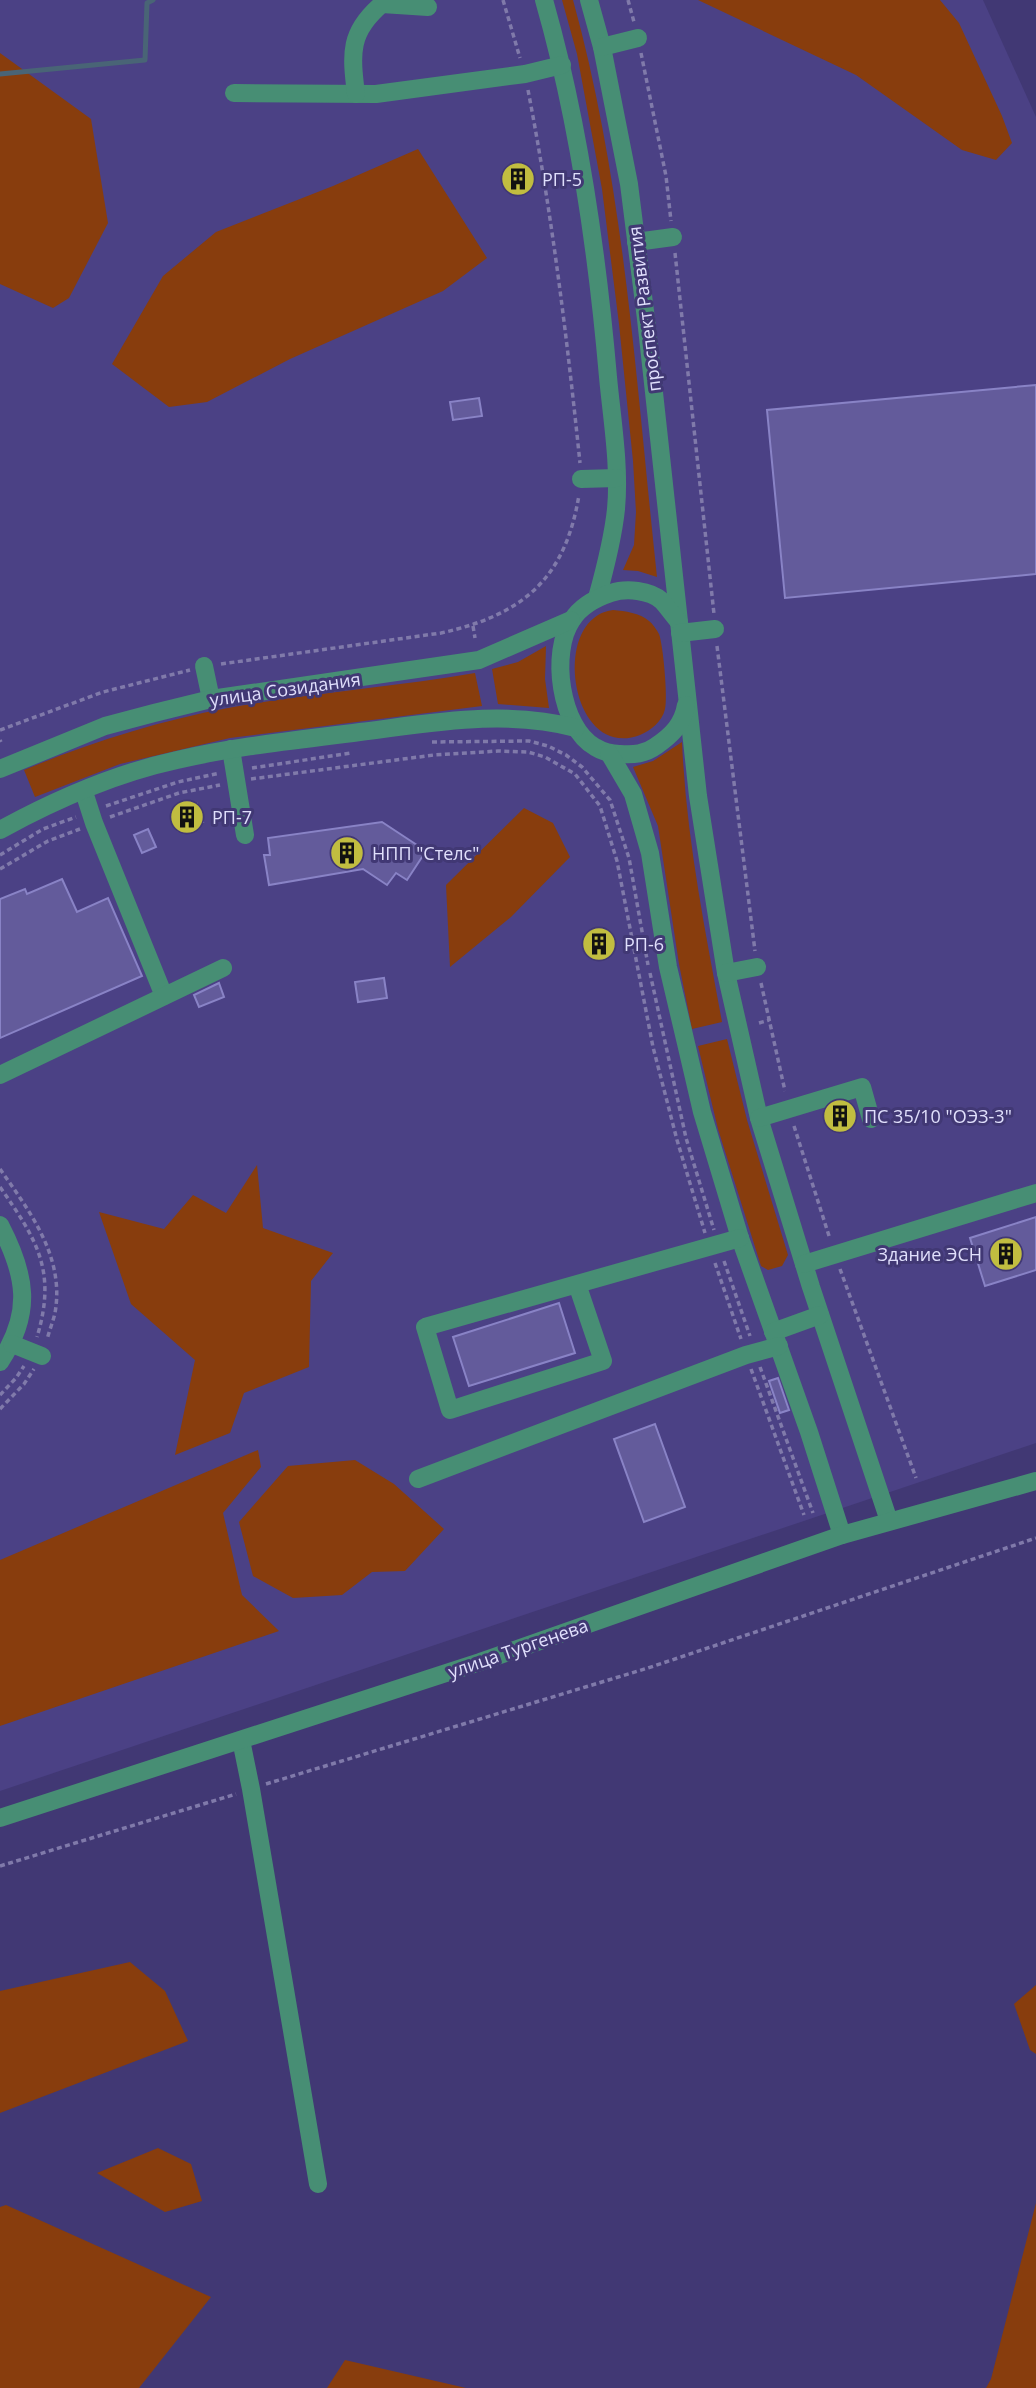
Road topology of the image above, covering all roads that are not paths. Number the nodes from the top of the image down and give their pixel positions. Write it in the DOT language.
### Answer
graph roads {
  1 [pos="544,0"];
  2 [pos="589,0"];
  3 [pos="428,7"];
  4 [pos="638,38"];
  5 [pos="602,47"];
  6 [pos="562,65"];
  7 [pos="234,93"];
  8 [pos="356,94"];
  9 [pos="673,237"];
  10 [pos="636,242"];
  11 [pos="617,478"];
  12 [pos="581,479"];
  13 [pos="597,598"];
  14 [pos="571,620"];
  15 [pos="679,628"];
  16 [pos="715,629"];
  17 [pos="204,666"];
  18 [pos="688,694"];
  19 [pos="211,699"];
  20 [pos="576,728"];
  21 [pos="231,749"];
  22 [pos="609,753"];
  23 [pos="0,769"];
  24 [pos="83,792"];
  25 [pos="0,830"];
  26 [pos="245,835"];
  27 [pos="757,967"];
  28 [pos="223,968"];
  29 [pos="726,973"];
  30 [pos="164,996"];
  31 [pos="0,1075"];
  32 [pos="759,1118"];
  33 [pos="871,1119"];
  34 [pos="1036,1193"];
  35 [pos="0,1225"];
  36 [pos="740,1238"];
  37 [pos="804,1264"];
  38 [pos="577,1284"];
  39 [pos="820,1315"];
  40 [pos="776,1339"];
  41 [pos="12,1344"];
  42 [pos="42,1356"];
  43 [pos="0,1362"];
  44 [pos="418,1479"];
  45 [pos="1036,1481"];
  46 [pos="889,1521"];
  47 [pos="842,1535"];
  48 [pos="241,1740"];
  49 [pos="0,1818"];
  50 [pos="318,2184"];
  1 -- 6 [label="street"];
  2 -- 5 [label="street, проспект Развития"];
  3 -- 8 [label="street"];
  4 -- 5 [label="street"];
  5 -- 10 [label="street, проспект Развития"];
  6 -- 8 [label="street"];
  6 -- 11 [label="street"];
  7 -- 8 [label="street"];
  9 -- 10 [label="street"];
  10 -- 15 [label="street, проспект Развития"];
  11 -- 12 [label="street"];
  11 -- 13 [label="street"];
  13 -- 14 [label="street"];
  13 -- 15 [label="street"];
  14 -- 19 [label="street, улица Созидания"];
  14 -- 20 [label="street"];
  15 -- 16 [label="street"];
  15 -- 18 [label="street"];
  17 -- 19 [label="street"];
  18 -- 22 [label="street"];
  18 -- 29 [label="street"];
  19 -- 23 [label="street, улица Созидания"];
  20 -- 21 [label="street"];
  20 -- 22 [label="street"];
  21 -- 24 [label="street"];
  21 -- 26 [label="street"];
  22 -- 36 [label="street"];
  24 -- 25 [label="street"];
  24 -- 30 [label="street"];
  27 -- 29 [label="street"];
  28 -- 30 [label="street"];
  29 -- 32 [label="street"];
  30 -- 31 [label="street"];
  32 -- 33 [label="street"];
  32 -- 37 [label="street"];
  34 -- 37 [label="street"];
  35 -- 41 [label="street"];
  36 -- 38 [label="street"];
  36 -- 40 [label="street"];
  37 -- 39 [label="street"];
  38 -- 38 [label="street"];
  39 -- 40 [label="street"];
  39 -- 46 [label="street"];
  40 -- 44 [label="street"];
  40 -- 47 [label="street"];
  41 -- 42 [label="street"];
  41 -- 43 [label="street"];
  45 -- 46 [label="street, улица Тургенева"];
  46 -- 47 [label="street, улица Тургенева"];
  47 -- 48 [label="street, улица Тургенева"];
  48 -- 49 [label="street, улица Тургенева"];
  48 -- 50 [label="street"];
}
